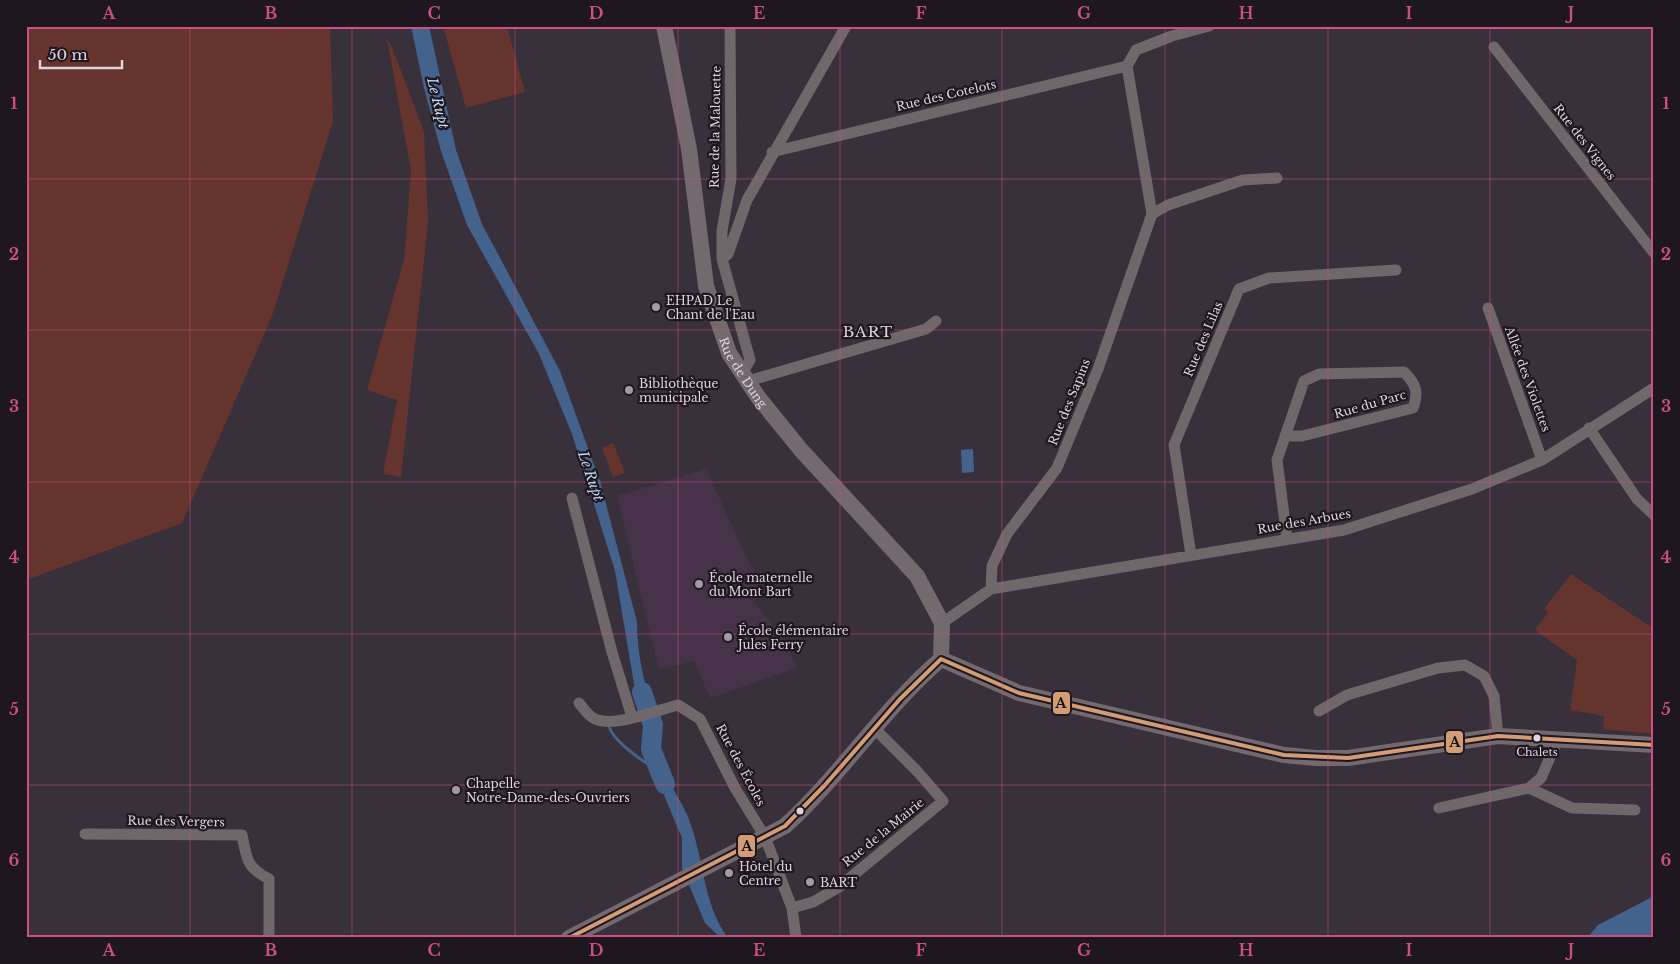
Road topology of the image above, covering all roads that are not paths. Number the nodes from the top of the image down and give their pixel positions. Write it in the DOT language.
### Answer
graph roads {
  1 [pos="664,26"];
  2 [pos="730,26"];
  3 [pos="846,26"];
  4 [pos="1209,26"];
  5 [pos="1494,47"];
  6 [pos="1127,66"];
  7 [pos="772,152"];
  8 [pos="1278,178"];
  9 [pos="1152,214"];
  10 [pos="1654,253"];
  11 [pos="722,259"];
  12 [pos="1396,270"];
  13 [pos="1488,308"];
  14 [pos="936,321"];
  15 [pos="746,377"];
  16 [pos="1654,388"];
  17 [pos="1589,428"];
  18 [pos="1285,436"];
  19 [pos="1542,460"];
  20 [pos="572,498"];
  21 [pos="1654,515"];
  22 [pos="1287,539"];
  23 [pos="1191,555"];
  24 [pos="991,589"];
  25 [pos="942,623"];
  26 [pos="942,658"];
  27 [pos="579,703"];
  28 [pos="1319,711"];
  29 [pos="637,716"];
  30 [pos="873,728"];
  31 [pos="1498,736"];
  32 [pos="1558,739"];
  33 [pos="1654,745"];
  34 [pos="1529,788"];
  35 [pos="1439,808"];
  36 [pos="1634,810"];
  37 [pos="85,834"];
  38 [pos="765,837"];
  39 [pos="792,908"];
  40 [pos="269,938"];
  41 [pos="569,938"];
  42 [pos="796,938"];
  1 -- 15 [label="main road, Rue de Dung"];
  2 -- 11 [label="street, Rue de la Malouette"];
  3 -- 7 [label="street"];
  4 -- 6 [label="street"];
  5 -- 10 [label="street, Rue des Vignes"];
  6 -- 7 [label="street, Rue des Cotelots"];
  6 -- 9 [label="street, Rue des Sapins"];
  7 -- 11 [label="street"];
  8 -- 9 [label="street"];
  9 -- 24 [label="street, Rue des Sapins"];
  11 -- 15 [label="street, Rue de la Malouette"];
  12 -- 23 [label="street, Rue des Lilas"];
  13 -- 19 [label="street, Allée des Violettes"];
  14 -- 15 [label="street"];
  15 -- 25 [label="main road, Rue de Dung"];
  16 -- 17 [label="street, Rue des Arbues"];
  17 -- 19 [label="street, Rue des Arbues"];
  17 -- 21 [label="street"];
  18 -- 18 [label="street, Rue du Parc"];
  18 -- 22 [label="street, Rue du Parc"];
  19 -- 22 [label="street, Rue des Arbues"];
  20 -- 29 [label="street"];
  22 -- 23 [label="street, Rue des Arbues"];
  23 -- 24 [label="street, Rue des Arbues"];
  24 -- 25 [label="street, Rue des Arbues"];
  25 -- 26 [label="main road, Rue de Dung"];
  26 -- 30 [label="main road"];
  26 -- 31 [label="main road"];
  27 -- 29 [label="street, Rue des Écoles"];
  28 -- 31 [label="street"];
  29 -- 38 [label="street, Rue des Écoles"];
  30 -- 38 [label="main road"];
  30 -- 39 [label="street, Rue de la Mairie"];
  31 -- 32 [label="main road"];
  32 -- 33 [label="main road"];
  32 -- 34 [label="street"];
  34 -- 35 [label="street"];
  34 -- 36 [label="street"];
  37 -- 40 [label="street, Rue des Vergers"];
  38 -- 39 [label="street"];
  38 -- 41 [label="main road"];
  39 -- 42 [label="street"];
}
